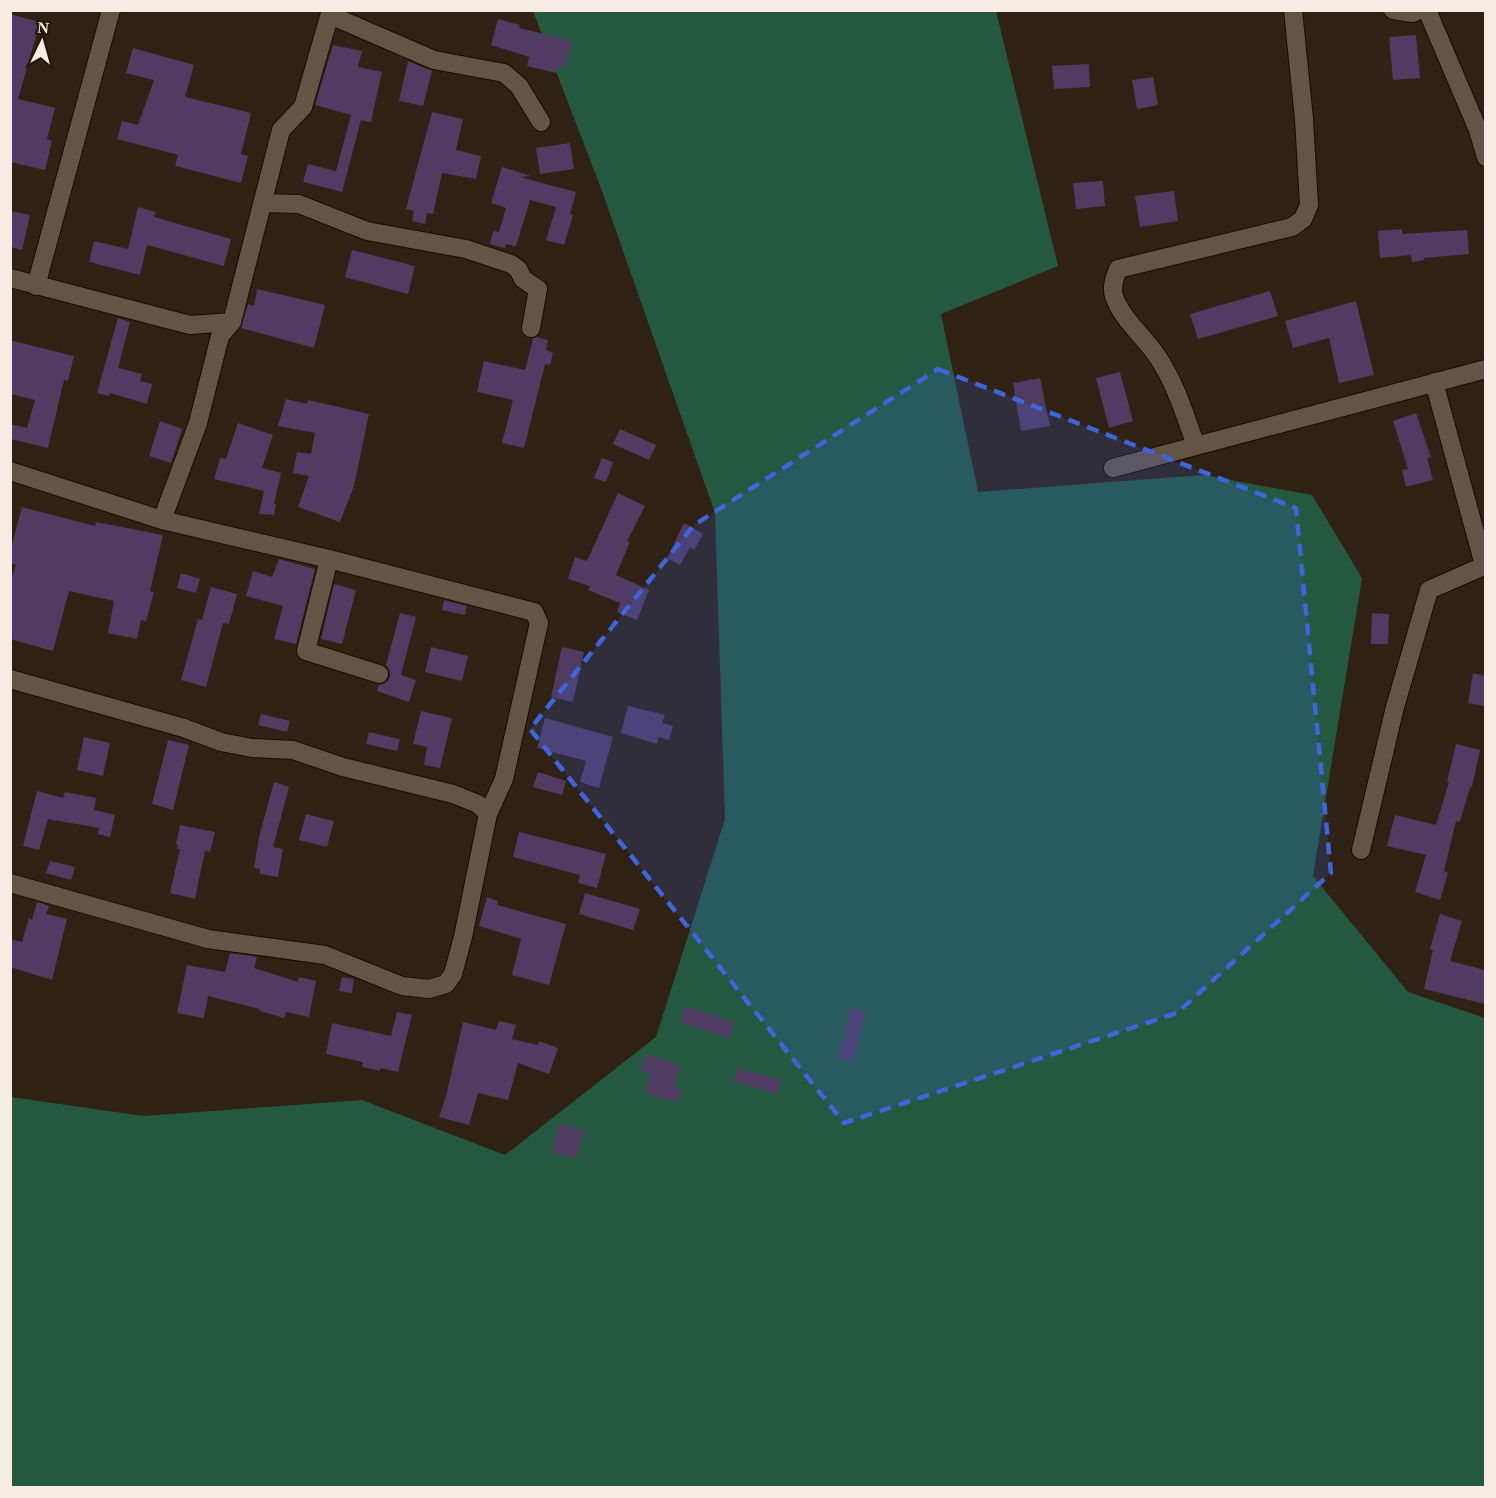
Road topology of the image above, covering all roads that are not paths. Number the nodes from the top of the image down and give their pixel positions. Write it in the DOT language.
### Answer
graph roads {
  1 [pos="111,10"];
  2 [pos="1293,10"];
  3 [pos="1393,10"];
  4 [pos="1419,10"];
  5 [pos="1427,10"];
  6 [pos="331,13"];
  7 [pos="541,122"];
  8 [pos="1485,157"];
  9 [pos="262,203"];
  10 [pos="10,278"];
  11 [pos="36,286"];
  12 [pos="232,322"];
  13 [pos="531,328"];
  14 [pos="1485,369"];
  15 [pos="1434,382"];
  16 [pos="1196,446"];
  17 [pos="1113,468"];
  18 [pos="10,471"];
  19 [pos="162,520"];
  20 [pos="329,559"];
  21 [pos="1485,565"];
  22 [pos="378,674"];
  23 [pos="10,679"];
  24 [pos="488,814"];
  25 [pos="1361,850"];
  26 [pos="10,883"];
  1 -- 11 [label="street"];
  2 -- 16 [label="street"];
  3 -- 4 [label="street"];
  5 -- 8 [label="street"];
  6 -- 7 [label="street"];
  6 -- 9 [label="street"];
  9 -- 12 [label="street"];
  9 -- 13 [label="street"];
  10 -- 11 [label="street"];
  11 -- 12 [label="street"];
  12 -- 19 [label="street"];
  14 -- 15 [label="street"];
  15 -- 16 [label="street"];
  15 -- 21 [label="street"];
  16 -- 17 [label="street"];
  18 -- 19 [label="street"];
  19 -- 20 [label="street"];
  20 -- 22 [label="street"];
  20 -- 24 [label="street"];
  21 -- 25 [label="street"];
  23 -- 24 [label="street"];
  24 -- 26 [label="street"];
}
